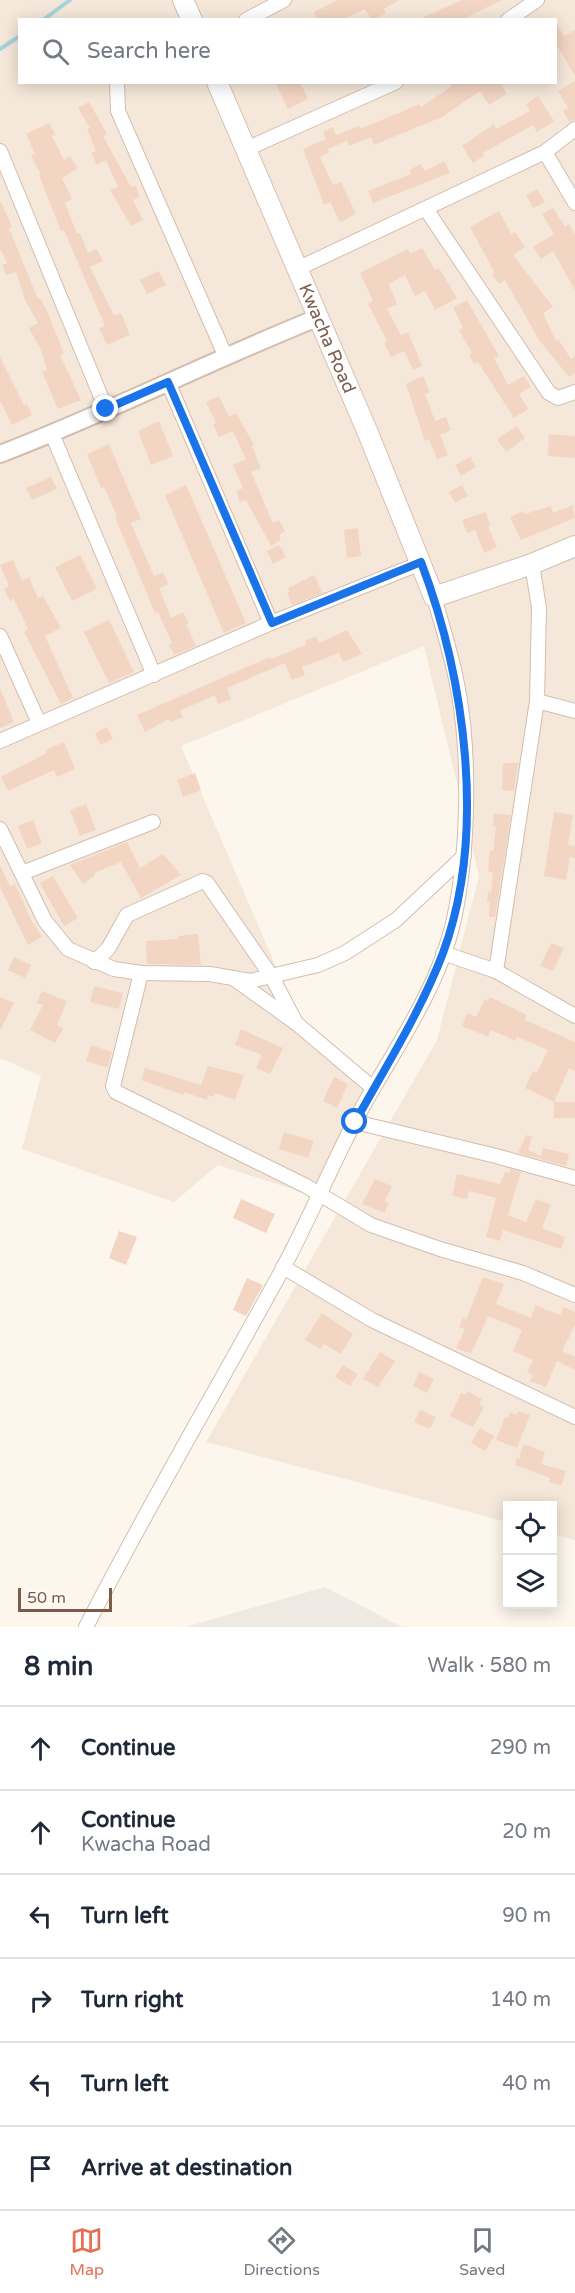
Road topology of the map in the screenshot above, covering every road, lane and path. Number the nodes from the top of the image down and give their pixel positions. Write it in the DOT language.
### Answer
graph roads {
  1 [pos="183,0"];
  2 [pos="284,0"];
  3 [pos="537,0"];
  4 [pos="191,18"];
  5 [pos="250,18"];
  6 [pos="511,18"];
  7 [pos="117,84"];
  8 [pos="218,84"];
  9 [pos="392,84"];
  10 [pos="575,129"];
  11 [pos="244,150"];
  12 [pos="0,151"];
  13 [pos="545,152"];
  14 [pos="575,203"];
  15 [pos="426,209"];
  16 [pos="297,269"];
  17 [pos="317,318"];
  18 [pos="225,355"];
  19 [pos="168,382"];
  20 [pos="575,392"];
  21 [pos="106,409"];
  22 [pos="52,434"];
  23 [pos="0,454"];
  24 [pos="575,546"];
  25 [pos="421,562"];
  26 [pos="532,564"];
  27 [pos="434,597"];
  28 [pos="272,623"];
  29 [pos="0,636"];
  30 [pos="154,675"];
  31 [pos="537,701"];
  32 [pos="575,711"];
  33 [pos="39,723"];
  34 [pos="0,741"];
  35 [pos="153,822"];
  36 [pos="0,829"];
  37 [pos="464,856"];
  38 [pos="22,873"];
  39 [pos="443,953"];
  40 [pos="94,962"];
  41 [pos="496,971"];
  42 [pos="141,973"];
  43 [pos="272,977"];
  44 [pos="236,980"];
  45 [pos="575,1016"];
  46 [pos="296,1023"];
  47 [pos="374,1088"];
  48 [pos="355,1122"];
  49 [pos="575,1178"];
  50 [pos="319,1194"];
  51 [pos="283,1267"];
  52 [pos="575,1295"];
  53 [pos="575,1417"];
  54 [pos="86,1627"];
  1 -- 4 [label="main road"];
  2 -- 5 [label="street"];
  3 -- 6 [label="street"];
  7 -- 18 [label="street"];
  8 -- 11 [label="main road, Kwacha Road"];
  9 -- 11 [label="street"];
  10 -- 13 [label="street"];
  11 -- 16 [label="main road, Kwacha Road"];
  12 -- 21 [label="street"];
  13 -- 14 [label="street"];
  13 -- 15 [label="street"];
  15 -- 16 [label="street"];
  15 -- 20 [label="street"];
  16 -- 17 [label="main road, Kwacha Road"];
  17 -- 18 [label="street"];
  17 -- 25 [label="main road, Kwacha Road"];
  18 -- 19 [label="street"];
  19 -- 21 [label="street"];
  19 -- 28 [label="street"];
  21 -- 22 [label="street"];
  22 -- 23 [label="street"];
  22 -- 30 [label="street"];
  24 -- 26 [label="main road"];
  25 -- 27 [label="main road, Kwacha Road"];
  25 -- 28 [label="street"];
  26 -- 27 [label="main road"];
  26 -- 31 [label="street"];
  27 -- 37 [label="street"];
  28 -- 30 [label="street"];
  29 -- 33 [label="street"];
  30 -- 33 [label="street"];
  31 -- 32 [label="street"];
  31 -- 41 [label="street"];
  33 -- 34 [label="street"];
  35 -- 38 [label="street"];
  36 -- 38 [label="street"];
  37 -- 39 [label="street"];
  37 -- 43 [label="street"];
  38 -- 40 [label="street"];
  39 -- 41 [label="street"];
  39 -- 47 [label="street"];
  40 -- 42 [label="street"];
  40 -- 43 [label="street"];
  41 -- 45 [label="street"];
  42 -- 44 [label="street"];
  42 -- 50 [label="street"];
  43 -- 44 [label="street"];
  43 -- 46 [label="street"];
  44 -- 46 [label="street"];
  46 -- 47 [label="street"];
  47 -- 48 [label="street"];
  48 -- 49 [label="street"];
  48 -- 50 [label="street"];
  50 -- 51 [label="street"];
  50 -- 52 [label="street"];
  51 -- 53 [label="street"];
  51 -- 54 [label="street"];
}
